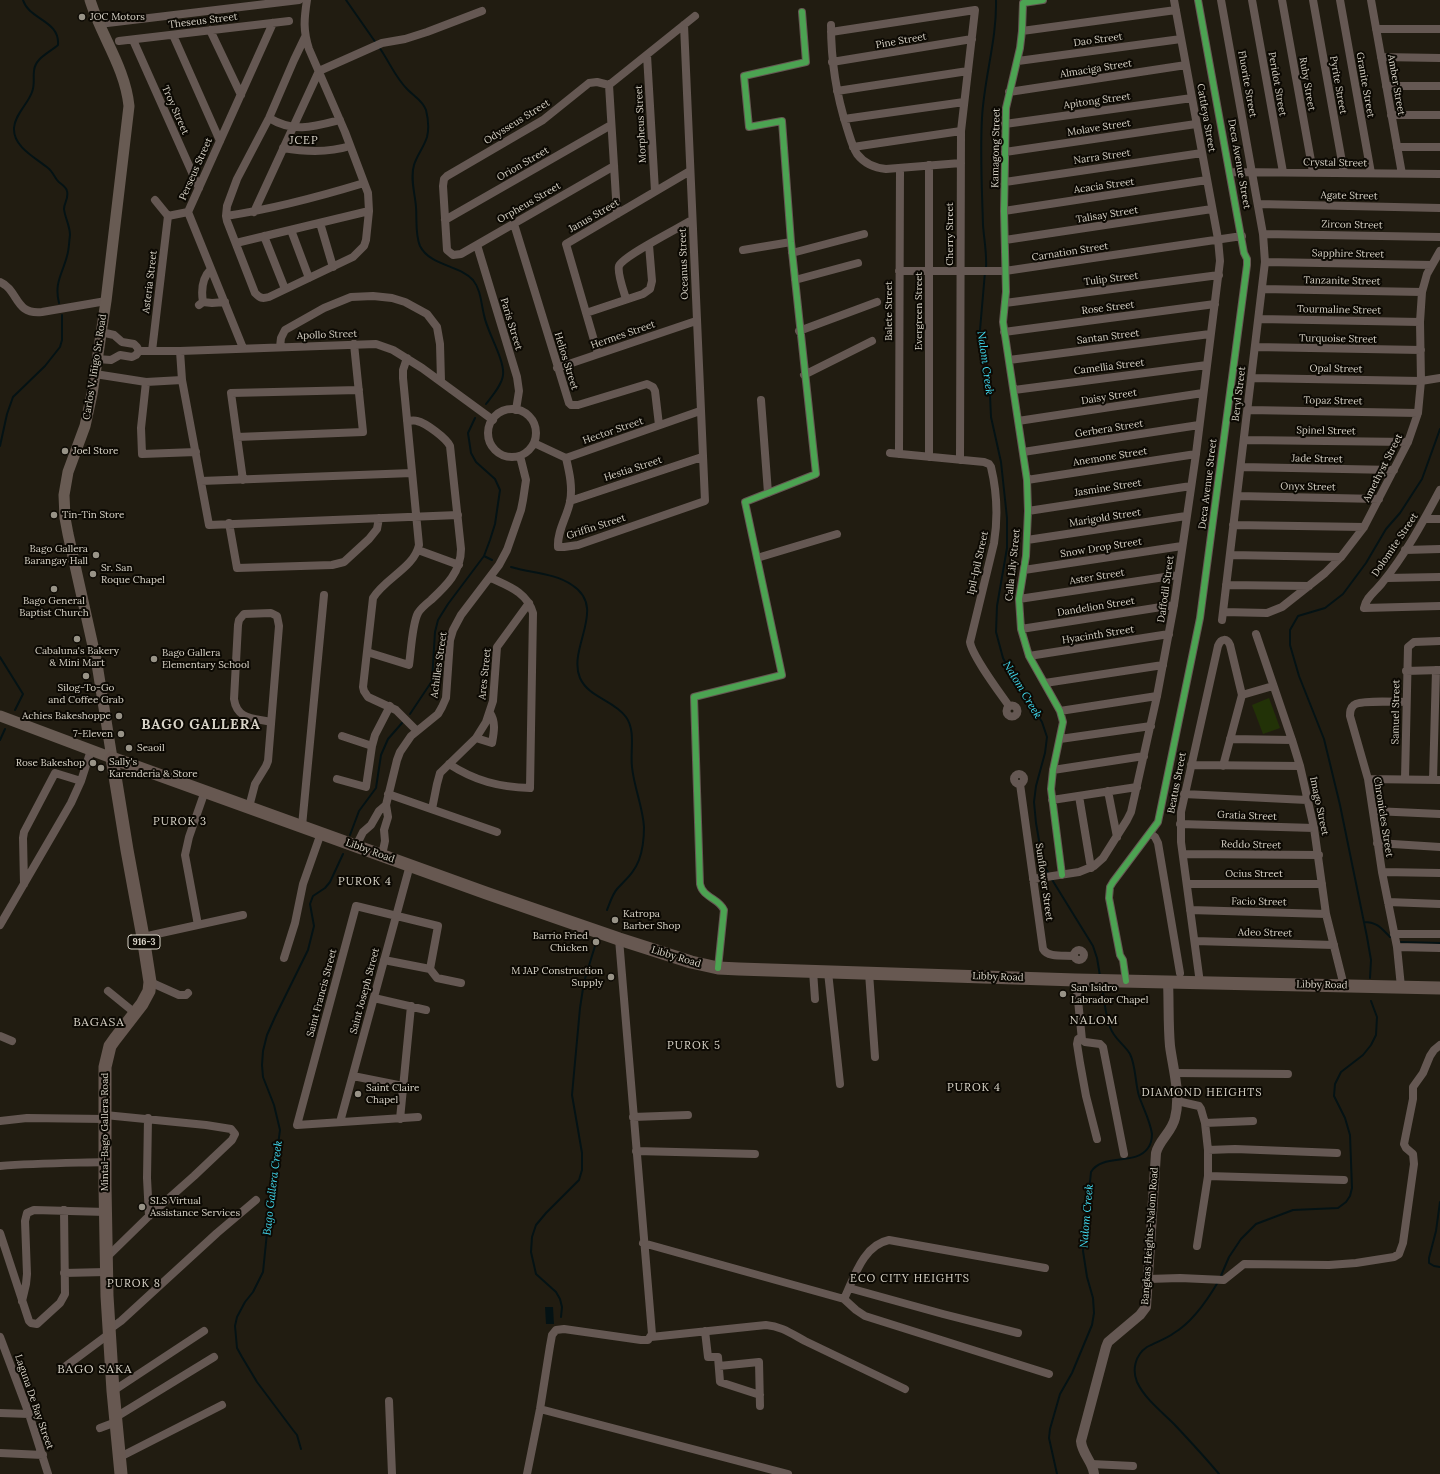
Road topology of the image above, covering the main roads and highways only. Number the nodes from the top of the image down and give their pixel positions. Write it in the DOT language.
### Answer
graph roads {
  1 [pos="90,0"];
  2 [pos="0,716"];
  3 [pos="112,758"];
  4 [pos="1440,988"];
  5 [pos="121,1474"];
  1 -- 3 [label="main road, Carlos V. Iñigo Sr. Road"];
  2 -- 3 [label="main road, Libby Road"];
  3 -- 4 [label="main road, Libby Road"];
  3 -- 5 [label="main road, Mintal-Bago Gallera Road / 916-3"];
}
